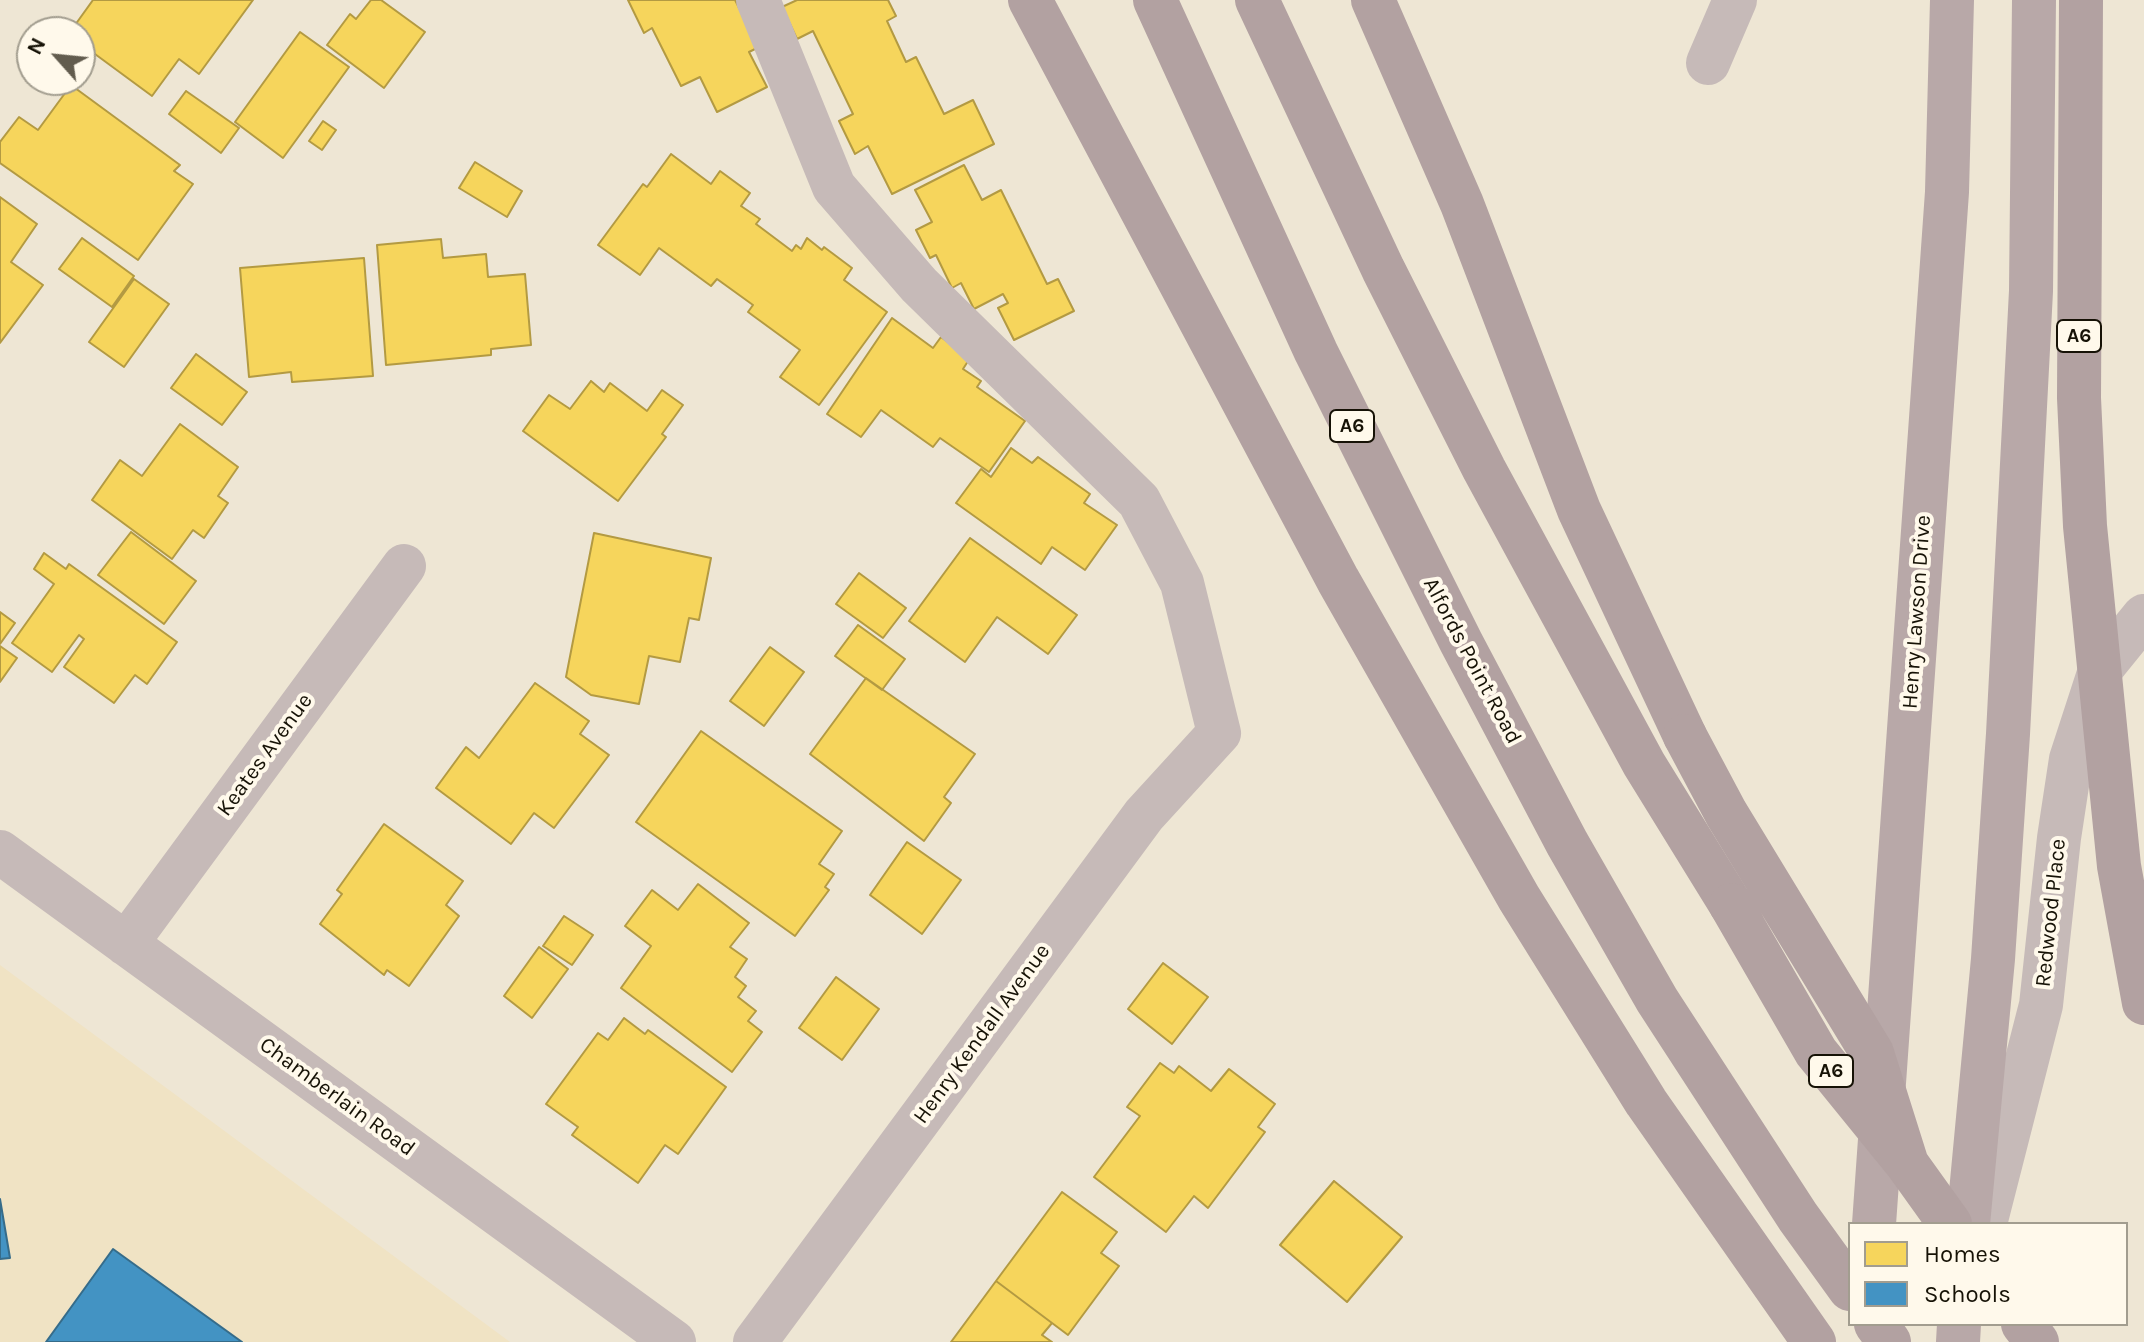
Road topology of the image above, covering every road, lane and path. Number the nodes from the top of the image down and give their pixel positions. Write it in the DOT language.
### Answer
graph roads {
  1 [pos="758,0"];
  2 [pos="1030,0"];
  3 [pos="1155,0"];
  4 [pos="1257,0"];
  5 [pos="1373,0"];
  6 [pos="1735,0"];
  7 [pos="1952,0"];
  8 [pos="2034,0"];
  9 [pos="2081,0"];
  10 [pos="1708,63"];
  11 [pos="404,566"];
  12 [pos="2144,616"];
  13 [pos="2100,670"];
  14 [pos="0,852"];
  15 [pos="126,944"];
  16 [pos="2144,1003"];
  17 [pos="1907,1164"];
  18 [pos="1874,1222"];
  19 [pos="1949,1222"];
  20 [pos="1968,1222"];
  21 [pos="1986,1222"];
  22 [pos="1848,1286"];
  23 [pos="2025,1326"];
  24 [pos="674,1342"];
  25 [pos="755,1342"];
  26 [pos="1814,1342"];
  27 [pos="2037,1342"];
  1 -- 25 [label="street, Henry Kendall Avenue"];
  2 -- 26 [label="highway"];
  3 -- 22 [label="highway, Alfords Point Road / A6"];
  4 -- 17 [label="highway, A6, bridge"];
  5 -- 17 [label="highway, bridge"];
  6 -- 10 [label="street"];
  7 -- 18 [label="main road, Henry Lawson Drive"];
  8 -- 20 [label="main road"];
  9 -- 13 [label="highway, A6"];
  11 -- 15 [label="street, Keates Avenue"];
  12 -- 13 [label="street, Redwood Place"];
  13 -- 16 [label="highway, A6"];
  13 -- 21 [label="street, Redwood Place"];
  14 -- 15 [label="street, Chamberlain Road"];
  15 -- 24 [label="street, Chamberlain Road"];
  17 -- 19 [label="highway, A6, bridge"];
  23 -- 27 [label="highway"];
}
